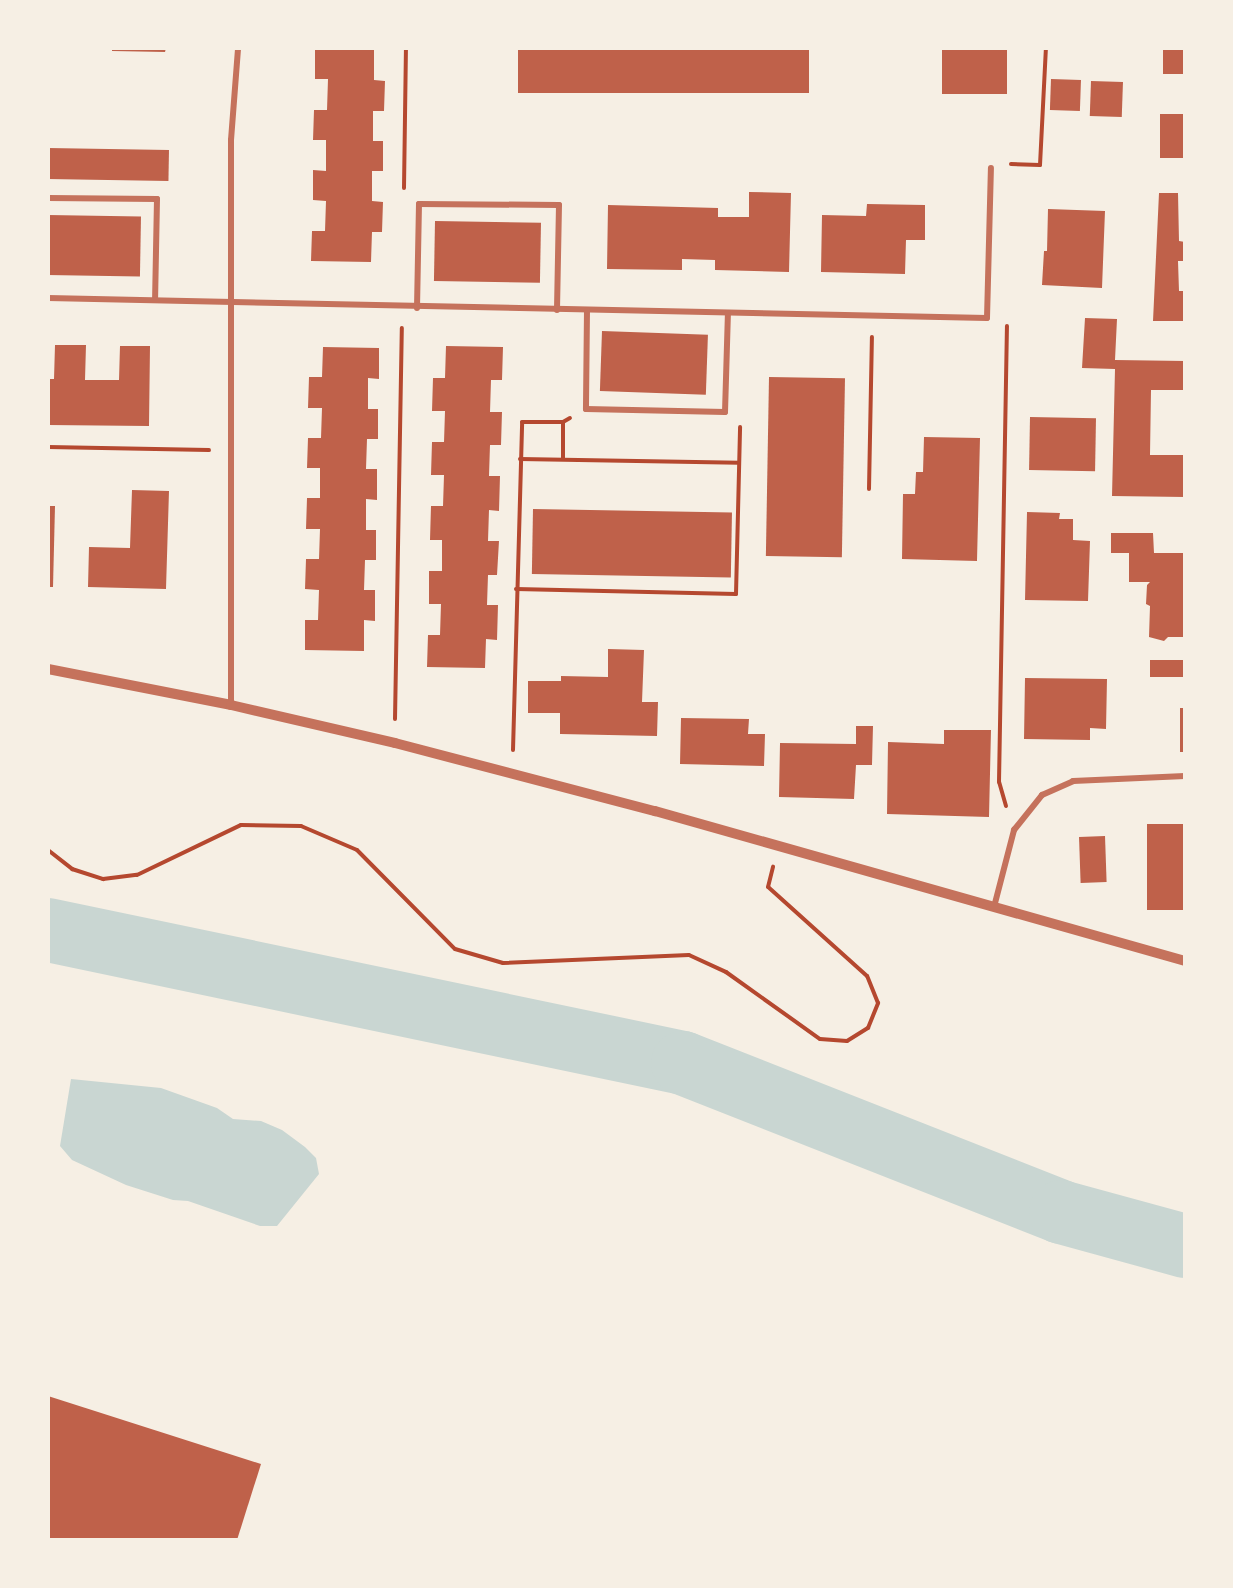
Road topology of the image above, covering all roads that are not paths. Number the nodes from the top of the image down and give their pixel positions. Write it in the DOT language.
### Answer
graph roads {
  1 [pos="238,48"];
  2 [pos="991,168"];
  3 [pos="48,198"];
  4 [pos="48,298"];
  5 [pos="155,300"];
  6 [pos="230,302"];
  7 [pos="417,308"];
  8 [pos="557,310"];
  9 [pos="586,310"];
  10 [pos="728,313"];
  11 [pos="48,669"];
  12 [pos="231,705"];
  13 [pos="1185,776"];
  14 [pos="994,907"];
  15 [pos="1185,961"];
  1 -- 6 [label="street"];
  2 -- 10 [label="street"];
  3 -- 5 [label="street"];
  4 -- 5 [label="street"];
  5 -- 6 [label="street"];
  6 -- 7 [label="street"];
  6 -- 12 [label="street"];
  7 -- 8 [label="street"];
  7 -- 8 [label="street"];
  8 -- 9 [label="street"];
  9 -- 10 [label="street"];
  9 -- 10 [label="street"];
  11 -- 12 [label="street"];
  12 -- 14 [label="street"];
  13 -- 14 [label="street"];
  14 -- 15 [label="street"];
}
